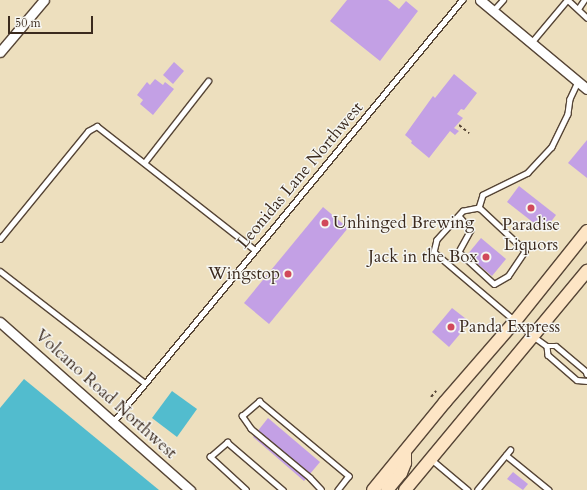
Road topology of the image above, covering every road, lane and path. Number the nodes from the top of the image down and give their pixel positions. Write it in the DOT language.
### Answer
graph roads {
  1 [pos="44,0"];
  2 [pos="462,0"];
  3 [pos="480,0"];
  4 [pos="503,0"];
  5 [pos="567,0"];
  6 [pos="584,0"];
  7 [pos="578,9"];
  8 [pos="493,11"];
  9 [pos="587,18"];
  10 [pos="531,43"];
  11 [pos="0,52"];
  12 [pos="208,81"];
  13 [pos="578,82"];
  14 [pos="587,90"];
  15 [pos="459,125"];
  16 [pos="469,133"];
  17 [pos="144,163"];
  18 [pos="479,208"];
  19 [pos="459,216"];
  20 [pos="587,231"];
  21 [pos="0,240"];
  22 [pos="255,250"];
  23 [pos="0,271"];
  24 [pos="587,271"];
  25 [pos="516,320"];
  26 [pos="0,322"];
  27 [pos="533,336"];
  28 [pos="546,346"];
  29 [pos="587,374"];
  30 [pos="587,381"];
  31 [pos="145,383"];
  32 [pos="436,391"];
  33 [pos="431,397"];
  34 [pos="113,422"];
  35 [pos="510,450"];
  36 [pos="406,451"];
  37 [pos="506,455"];
  38 [pos="431,459"];
  39 [pos="190,490"];
  40 [pos="246,490"];
  41 [pos="283,490"];
  42 [pos="321,490"];
  43 [pos="338,490"];
  44 [pos="373,490"];
  45 [pos="387,490"];
  46 [pos="405,490"];
  47 [pos="468,490"];
  48 [pos="477,490"];
  49 [pos="549,490"];
  1 -- 11 [label="street"];
  2 -- 22 [label="lane, Leonidas Lane Northwest"];
  3 -- 8 [label="street"];
  4 -- 8 [label="lane"];
  5 -- 7 [label="lane"];
  5 -- 10 [label="lane"];
  6 -- 7 [label="lane"];
  7 -- 9 [label="lane"];
  8 -- 10 [label="street"];
  10 -- 13 [label="street"];
  12 -- 17 [label="lane"];
  13 -- 14 [label="street"];
  13 -- 18 [label="lane"];
  15 -- 16 [label="path"];
  17 -- 21 [label="lane"];
  17 -- 22 [label="lane"];
  18 -- 19 [label="lane"];
  18 -- 19 [label="lane"];
  19 -- 25 [label="lane"];
  20 -- 25 [label="main road"];
  22 -- 31 [label="lane, Leonidas Lane Northwest"];
  23 -- 31 [label="lane"];
  24 -- 27 [label="main road"];
  25 -- 27 [label="lane"];
  25 -- 36 [label="main road"];
  26 -- 34 [label="street, Volcano Road Northwest"];
  27 -- 28 [label="lane"];
  27 -- 38 [label="main road"];
  28 -- 29 [label="lane"];
  28 -- 30 [label="lane"];
  31 -- 34 [label="lane, Leonidas Lane Northwest"];
  32 -- 33 [label="path"];
  34 -- 39 [label="street, Volcano Road Northwest"];
  35 -- 37 [label="lane"];
  36 -- 44 [label="main road"];
  36 -- 45 [label="main road"];
  37 -- 48 [label="lane"];
  37 -- 49 [label="lane"];
  38 -- 46 [label="main road"];
  38 -- 47 [label="lane"];
  40 -- 41 [label="lane"];
  42 -- 43 [label="lane"];
}
